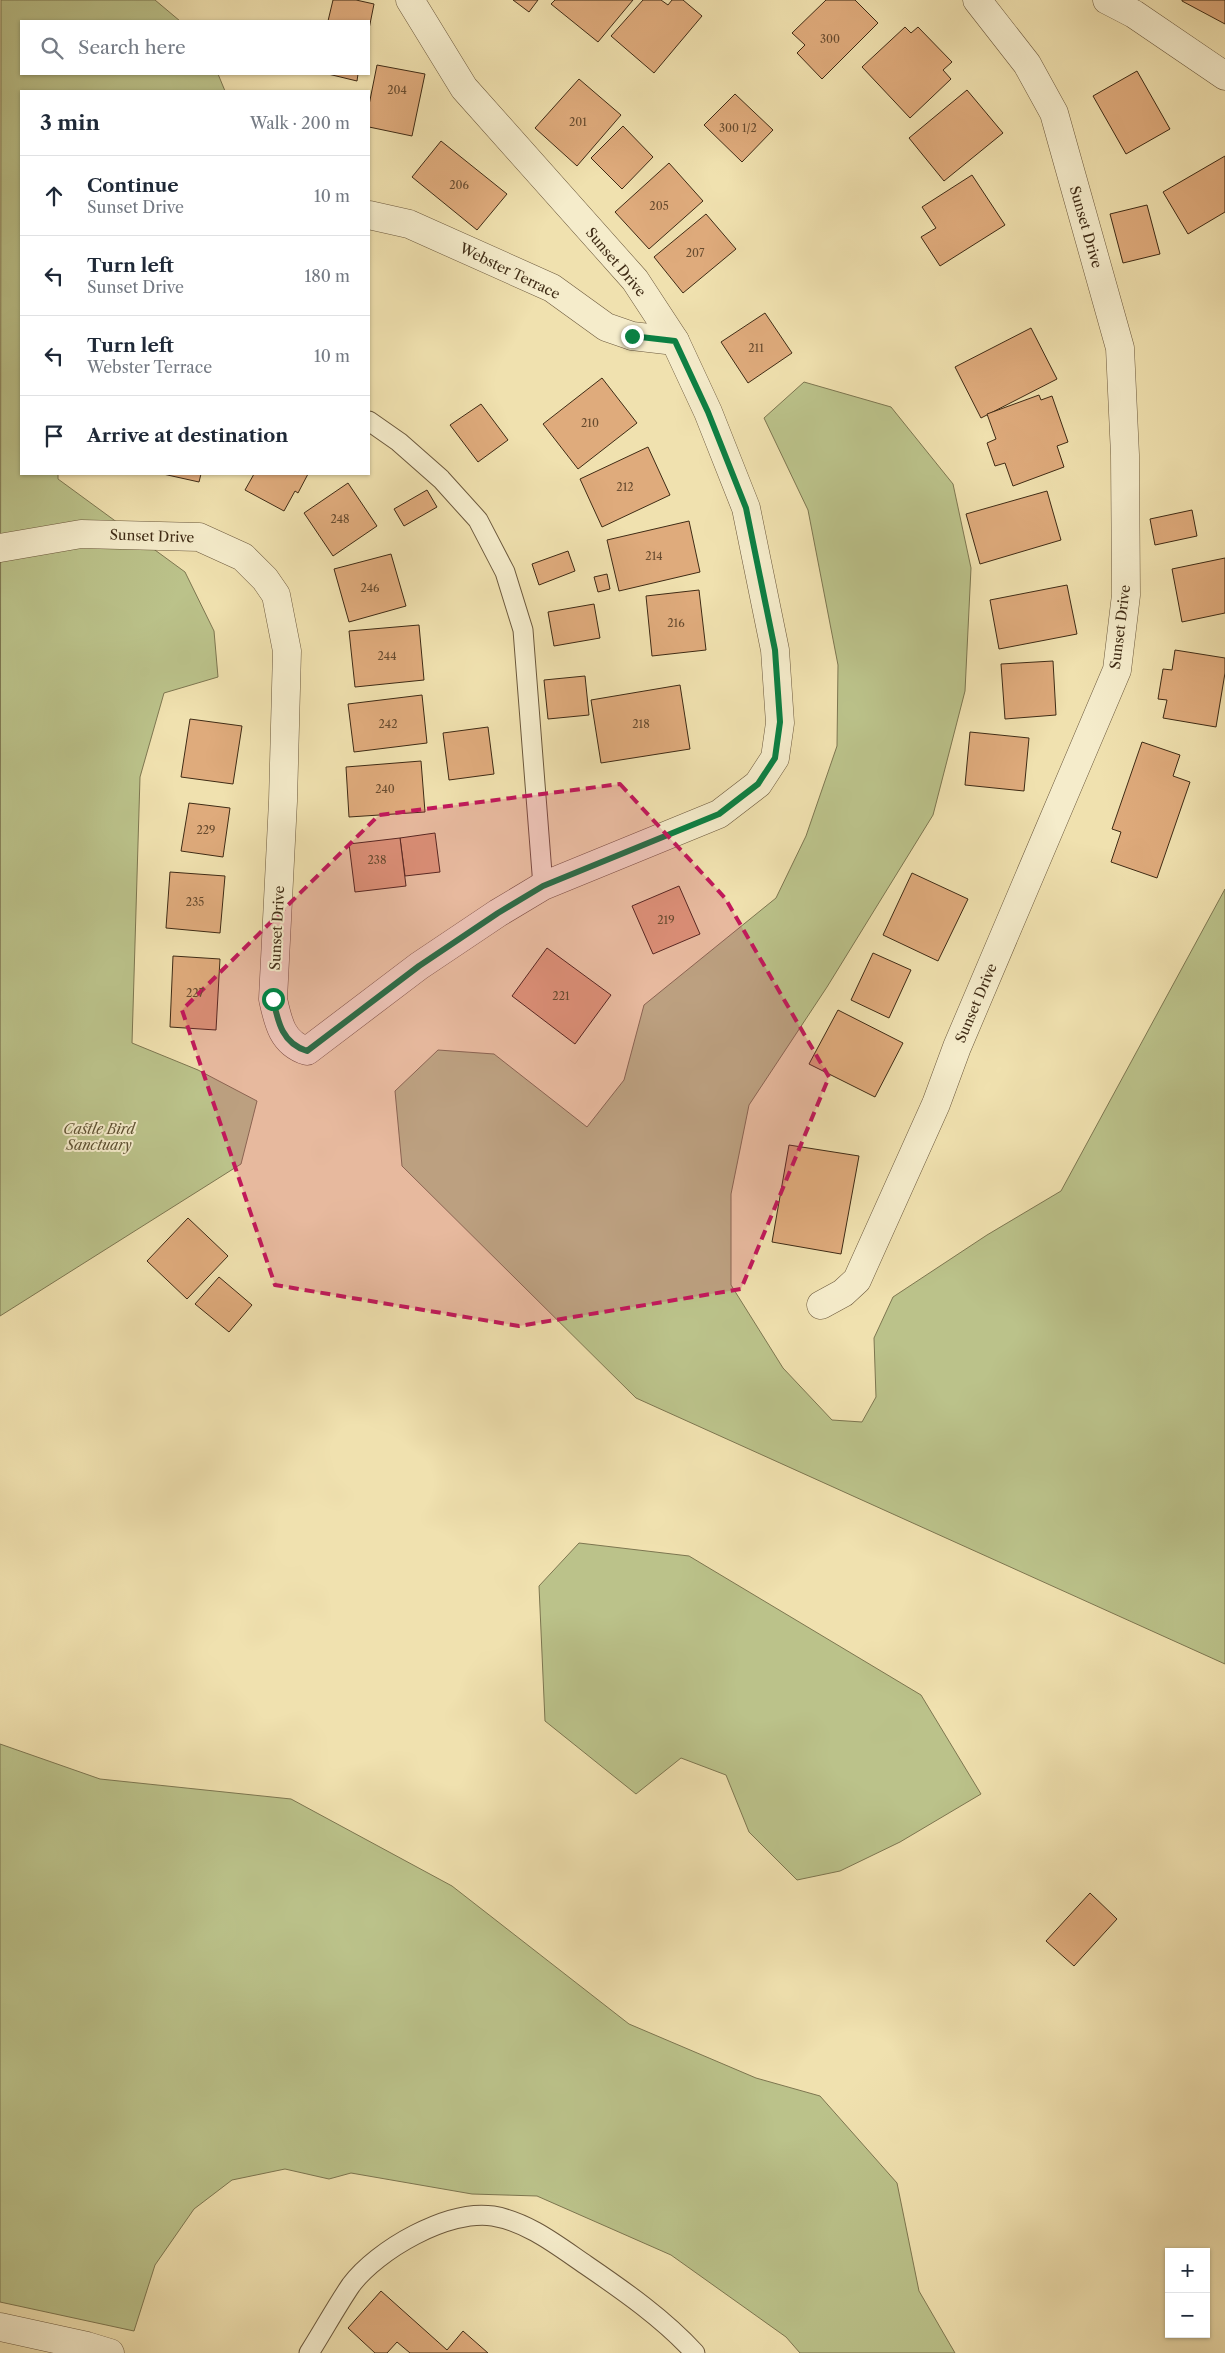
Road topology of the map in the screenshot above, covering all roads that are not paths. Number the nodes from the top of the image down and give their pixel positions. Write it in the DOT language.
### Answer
graph roads {
  1 [pos="410,0"];
  2 [pos="977,0"];
  3 [pos="1107,0"];
  4 [pos="1225,76"];
  5 [pos="370,215"];
  6 [pos="675,341"];
  7 [pos="370,422"];
  8 [pos="0,548"];
  9 [pos="543,886"];
  10 [pos="821,1305"];
  11 [pos="0,2327"];
  12 [pos="110,2353"];
  13 [pos="309,2353"];
  14 [pos="695,2353"];
  1 -- 6 [label="street, Sunset Drive"];
  2 -- 10 [label="street, Sunset Drive"];
  3 -- 4 [label="street"];
  5 -- 6 [label="street, Webster Terrace"];
  6 -- 9 [label="street, Sunset Drive"];
  7 -- 9 [label="lane"];
  8 -- 9 [label="street, Sunset Drive"];
  11 -- 12 [label="street"];
  13 -- 14 [label="lane"];
}
